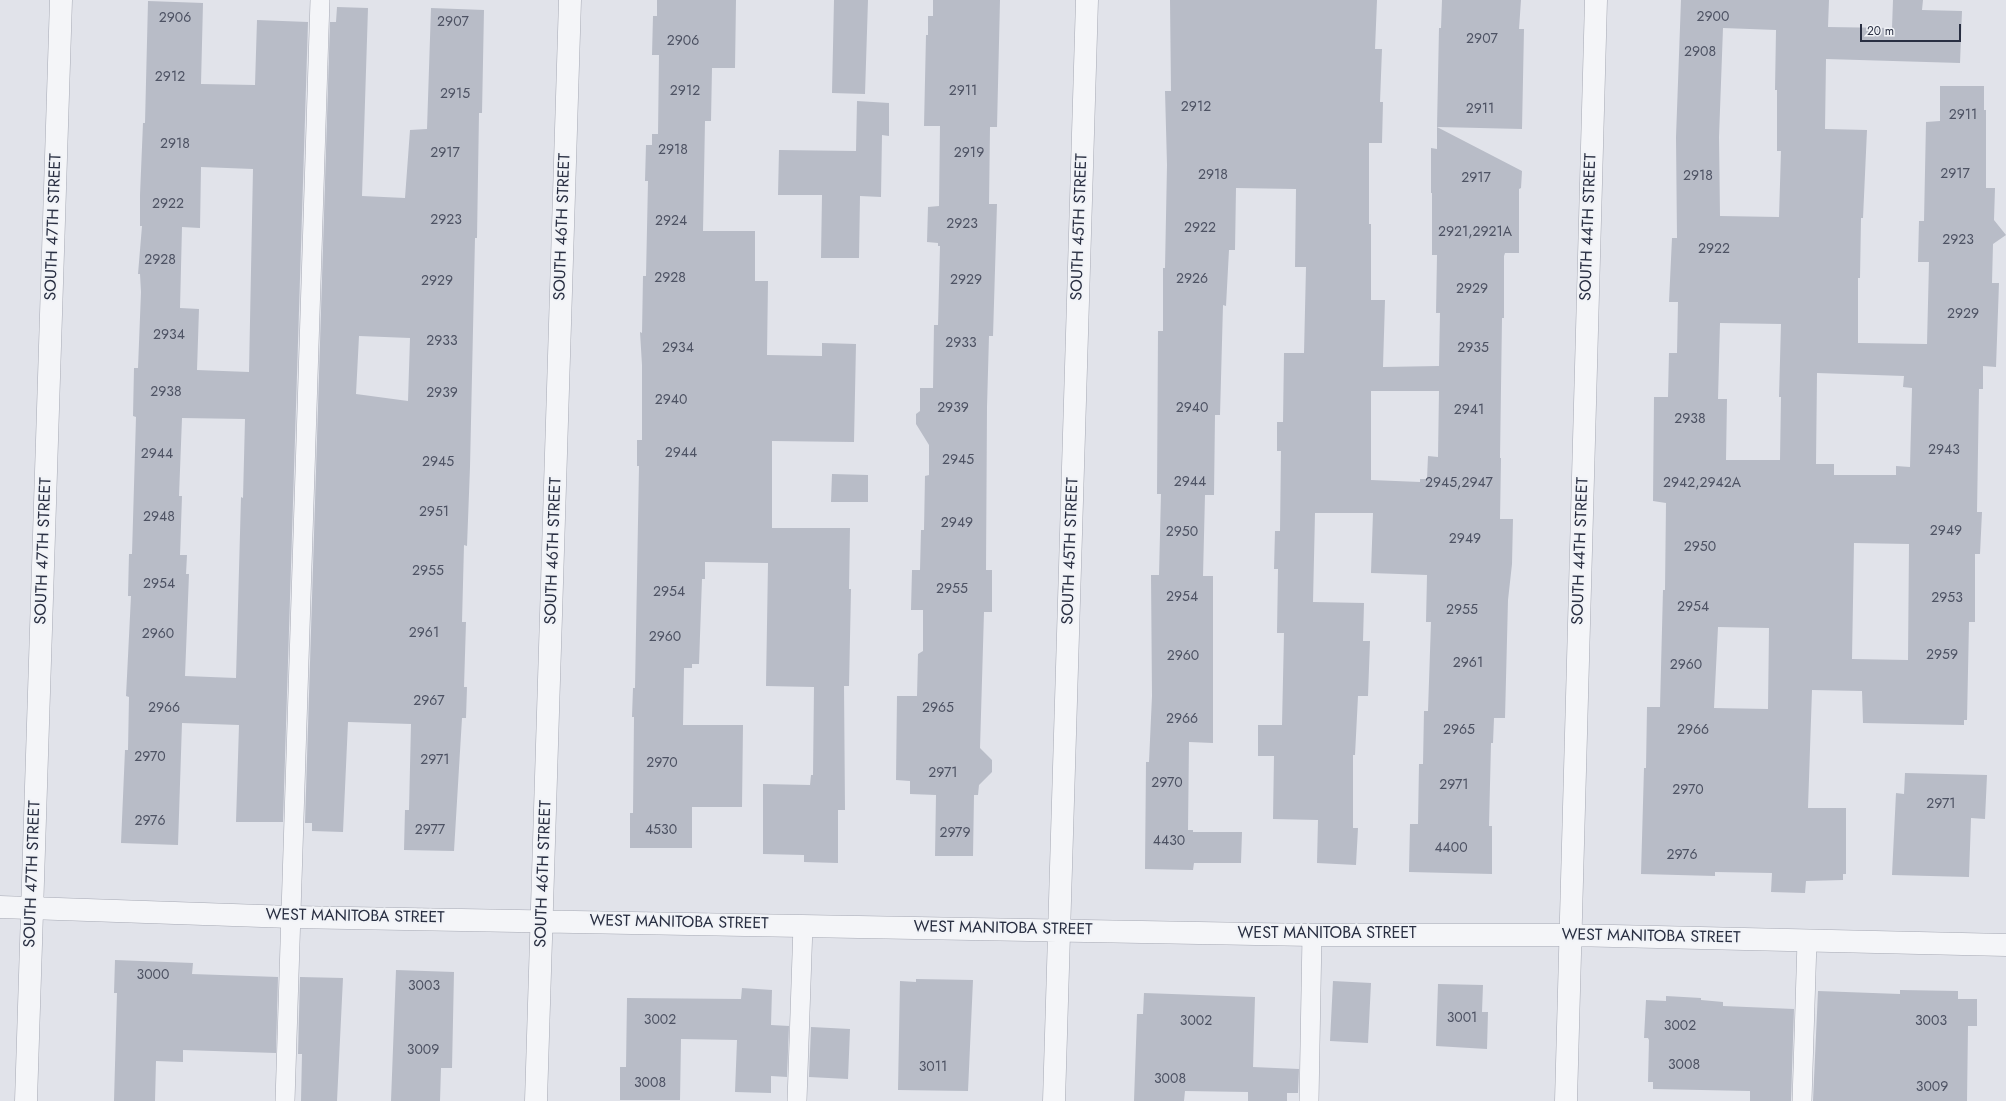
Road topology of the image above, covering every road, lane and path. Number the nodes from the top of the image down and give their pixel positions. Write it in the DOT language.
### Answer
graph roads {
  1 [pos="62,0"];
  2 [pos="320,0"];
  3 [pos="570,0"];
  4 [pos="1087,0"];
  5 [pos="1596,0"];
  6 [pos="0,907"];
  7 [pos="32,907"];
  8 [pos="291,917"];
  9 [pos="543,920"];
  10 [pos="803,925"];
  11 [pos="1060,930"];
  12 [pos="1312,934"];
  13 [pos="1570,934"];
  14 [pos="1807,941"];
  15 [pos="2006,945"];
  16 [pos="26,1101"];
  17 [pos="285,1101"];
  18 [pos="536,1101"];
  19 [pos="797,1101"];
  20 [pos="1054,1101"];
  21 [pos="1309,1101"];
  22 [pos="1566,1101"];
  23 [pos="1802,1101"];
  1 -- 7 [label="street, SOUTH 47TH STREET"];
  2 -- 8 [label="lane"];
  3 -- 9 [label="street, SOUTH 46TH STREET"];
  4 -- 11 [label="street, SOUTH 45TH STREET"];
  5 -- 13 [label="street, SOUTH 44TH STREET"];
  6 -- 7 [label="street, WEST MANITOBA STREET"];
  7 -- 8 [label="street, WEST MANITOBA STREET"];
  7 -- 16 [label="street, SOUTH 47TH STREET"];
  8 -- 9 [label="street, WEST MANITOBA STREET"];
  8 -- 17 [label="lane"];
  9 -- 10 [label="street, WEST MANITOBA STREET"];
  9 -- 18 [label="street, SOUTH 46TH STREET"];
  10 -- 11 [label="street, WEST MANITOBA STREET"];
  10 -- 19 [label="lane"];
  11 -- 12 [label="street, WEST MANITOBA STREET"];
  11 -- 20 [label="street, SOUTH 45TH STREET"];
  12 -- 13 [label="street, WEST MANITOBA STREET"];
  12 -- 21 [label="lane"];
  13 -- 14 [label="street, WEST MANITOBA STREET"];
  13 -- 22 [label="street, SOUTH 44TH STREET"];
  14 -- 15 [label="street, WEST MANITOBA STREET"];
  14 -- 23 [label="lane"];
}
